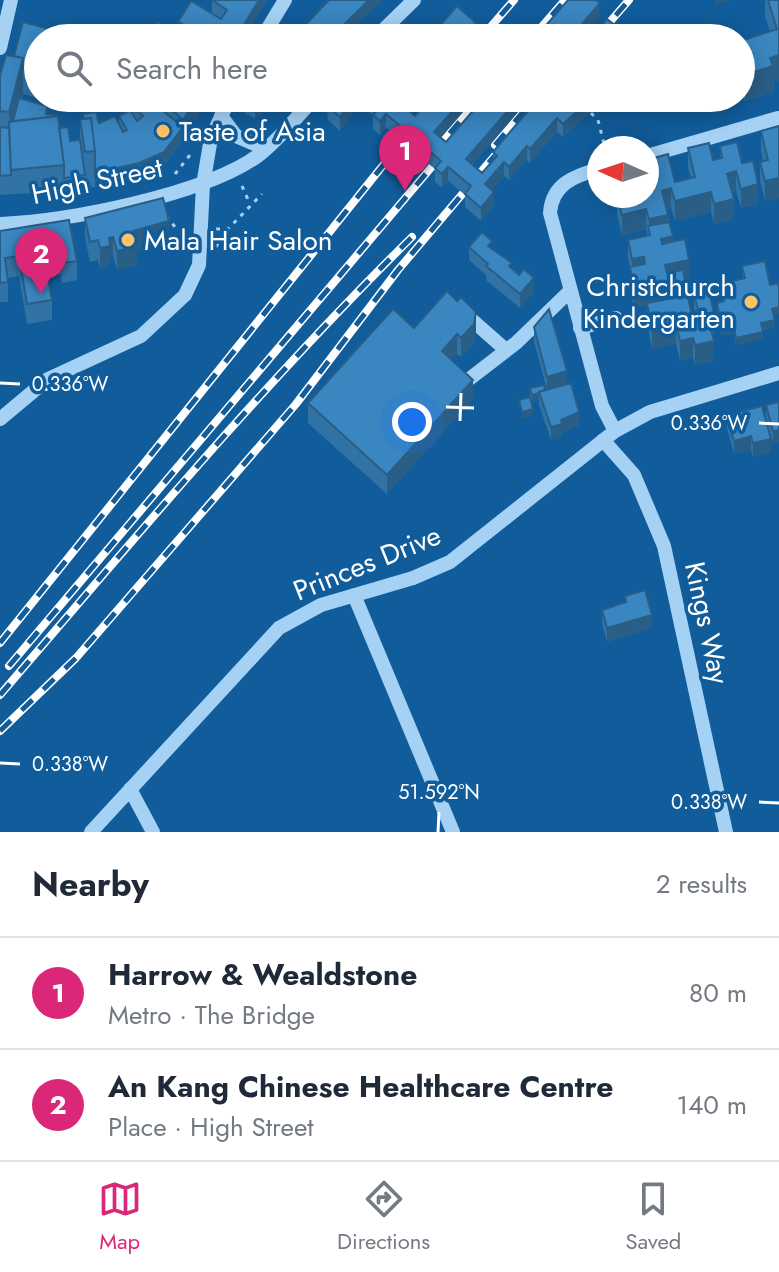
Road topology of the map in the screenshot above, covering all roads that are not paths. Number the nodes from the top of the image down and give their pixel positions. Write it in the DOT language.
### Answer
graph roads {
  1 [pos="285,0"];
  2 [pos="414,0"];
  3 [pos="7,7"];
  4 [pos="270,24"];
  5 [pos="389,24"];
  6 [pos="6,42"];
  7 [pos="223,112"];
  8 [pos="302,112"];
  9 [pos="221,116"];
  10 [pos="778,118"];
  11 [pos="266,149"];
  12 [pos="659,153"];
  13 [pos="587,172"];
  14 [pos="203,185"];
  15 [pos="0,224"];
  16 [pos="570,291"];
  17 [pos="448,302"];
  18 [pos="616,318"];
  19 [pos="580,328"];
  20 [pos="506,350"];
  21 [pos="779,373"];
  22 [pos="468,380"];
  23 [pos="0,419"];
  24 [pos="609,435"];
  25 [pos="354,595"];
  26 [pos="130,789"];
  27 [pos="91,832"];
  28 [pos="153,832"];
  29 [pos="453,832"];
  30 [pos="726,832"];
  1 -- 4 [label="street"];
  2 -- 5 [label="street"];
  3 -- 6 [label="street"];
  7 -- 9 [label="street"];
  8 -- 11 [label="street, High Street"];
  9 -- 11 [label="street"];
  9 -- 14 [label="street"];
  10 -- 12 [label="street"];
  11 -- 14 [label="street, High Street"];
  13 -- 16 [label="street, Kings Way"];
  14 -- 15 [label="street, High Street"];
  14 -- 23 [label="street"];
  16 -- 19 [label="street, Kings Way"];
  16 -- 20 [label="street"];
  17 -- 20 [label="street"];
  18 -- 19 [label="street"];
  19 -- 24 [label="street, Kings Way"];
  20 -- 22 [label="street"];
  21 -- 24 [label="street, Princes Drive"];
  24 -- 25 [label="street, Princes Drive"];
  24 -- 30 [label="street, Kings Way"];
  25 -- 26 [label="street, Princes Drive"];
  25 -- 29 [label="street"];
  26 -- 27 [label="street, Princes Drive"];
  26 -- 28 [label="street"];
}
